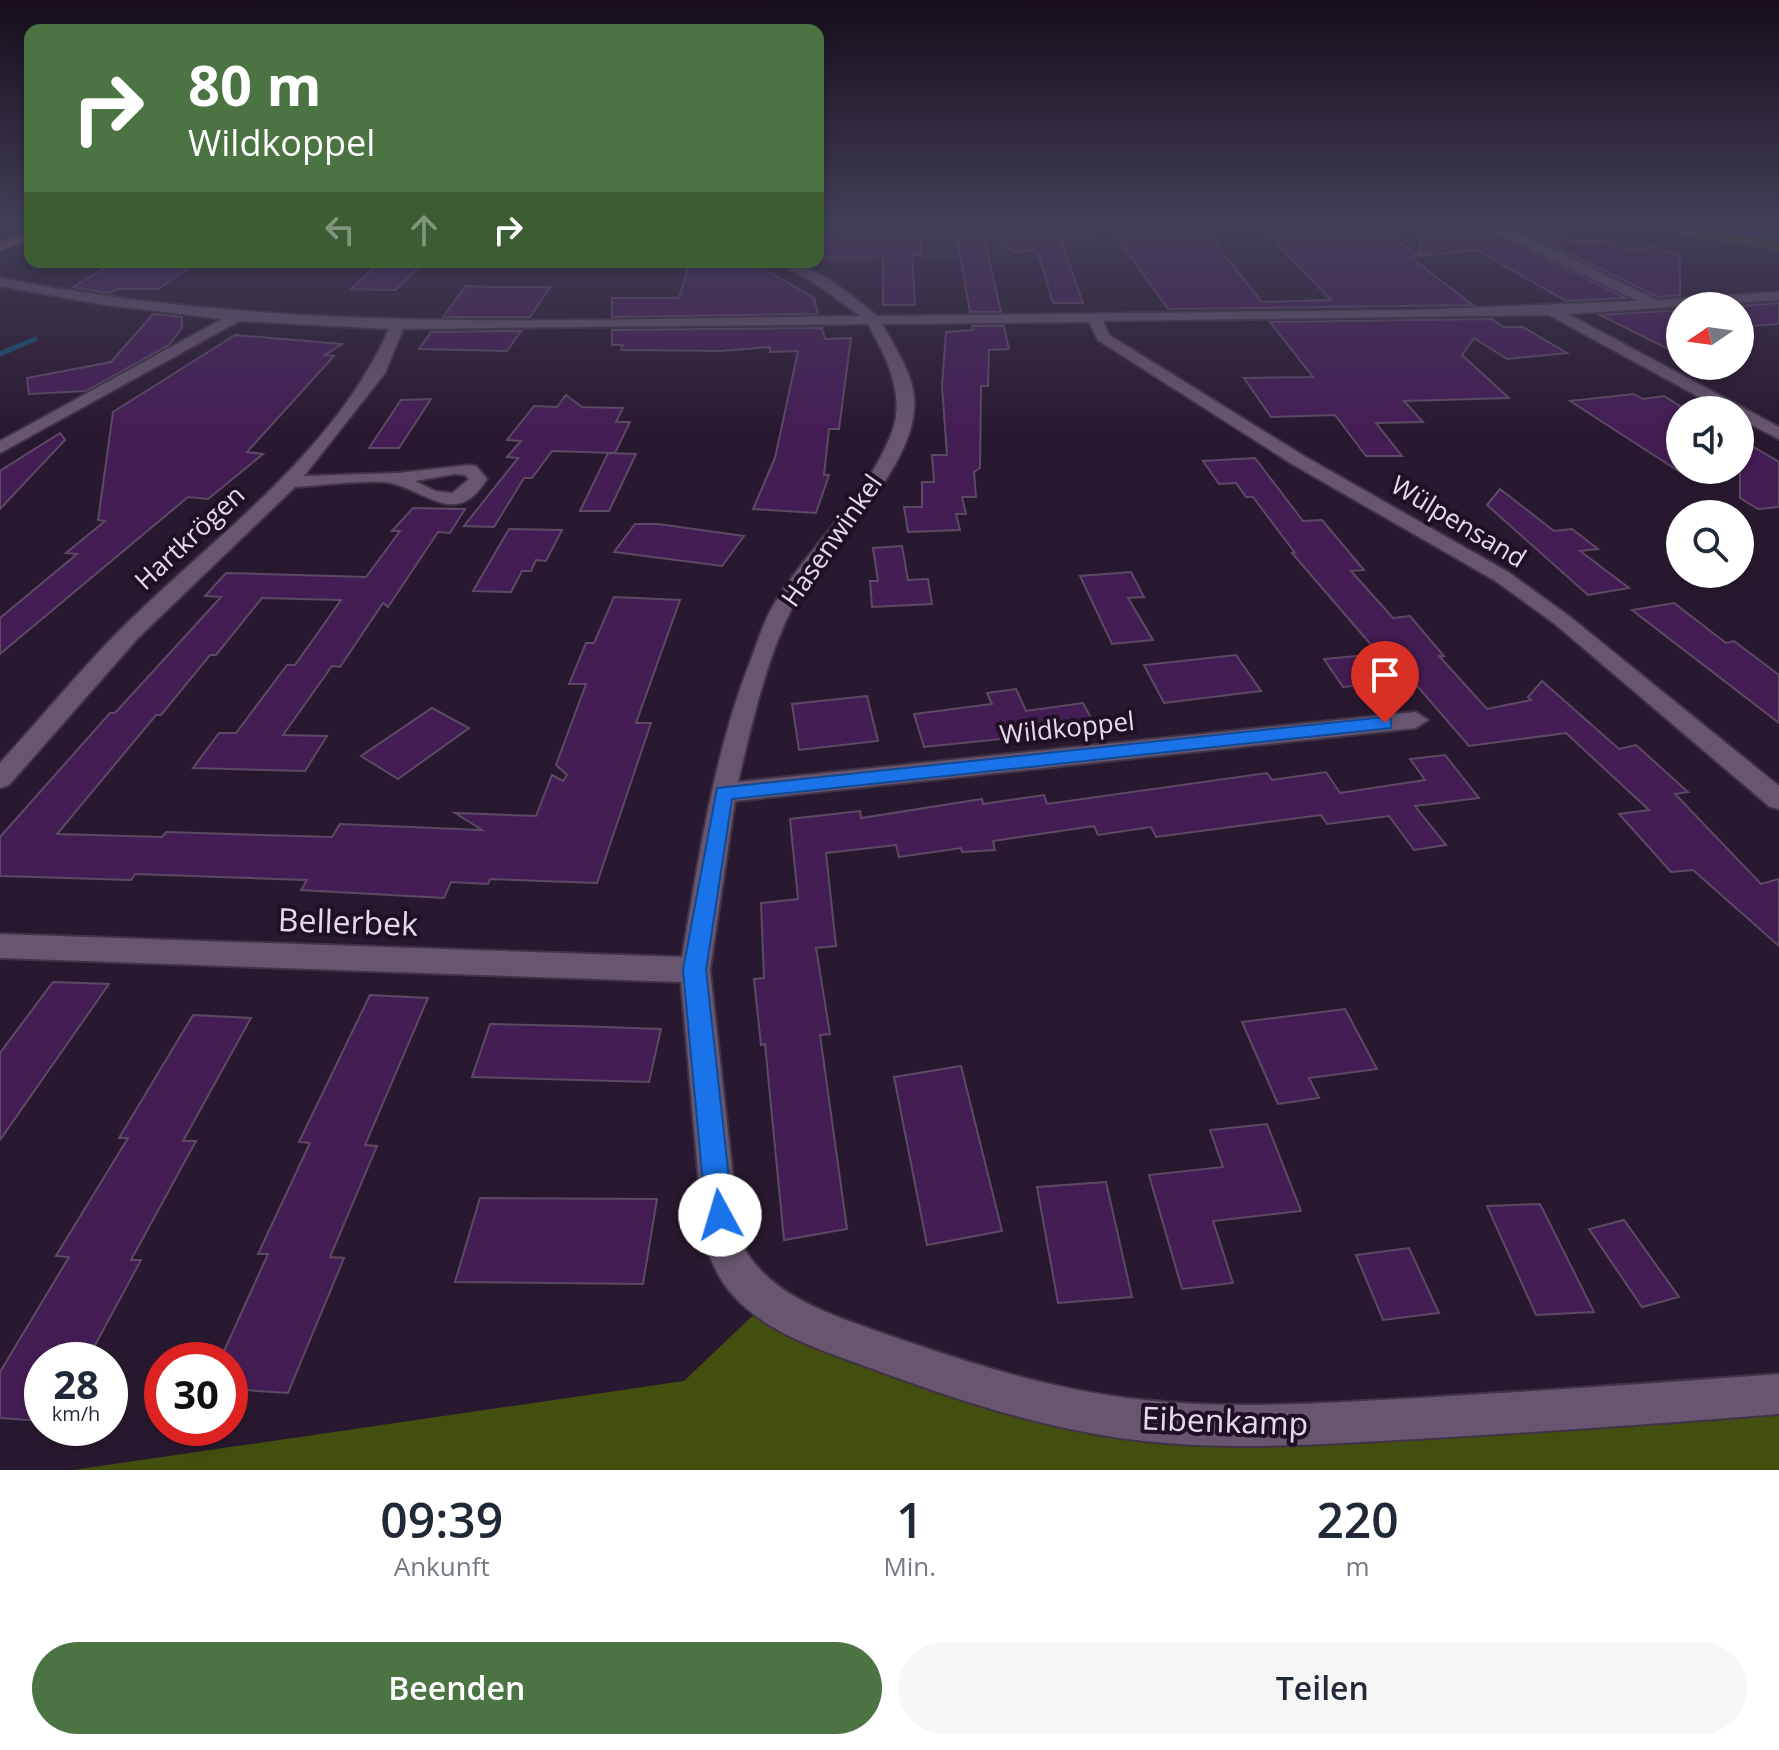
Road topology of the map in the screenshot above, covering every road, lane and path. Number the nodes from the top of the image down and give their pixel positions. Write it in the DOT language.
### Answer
graph roads {
  1 [pos="54,294"];
  2 [pos="838,294"];
  3 [pos="1633,294"];
  4 [pos="1779,296"];
  5 [pos="1656,305"];
  6 [pos="1552,311"];
  7 [pos="234,318"];
  8 [pos="872,318"];
  9 [pos="1094,318"];
  10 [pos="398,325"];
  11 [pos="1710,396"];
  12 [pos="1754,420"];
  13 [pos="1779,434"];
  14 [pos="0,448"];
  15 [pos="398,478"];
  16 [pos="290,482"];
  17 [pos="1416,720"];
  18 [pos="0,779"];
  19 [pos="723,793"];
  20 [pos="1779,800"];
  21 [pos="0,946"];
  22 [pos="695,970"];
  23 [pos="722,1241"];
  24 [pos="1779,1394"];
  1 -- 7 [label="street"];
  2 -- 8 [label="street"];
  3 -- 5 [label="street"];
  4 -- 5 [label="street"];
  5 -- 6 [label="street"];
  6 -- 9 [label="street"];
  6 -- 11 [label="street"];
  7 -- 10 [label="street"];
  7 -- 14 [label="street"];
  8 -- 9 [label="street"];
  8 -- 10 [label="street"];
  8 -- 19 [label="street, Hasenwinkel"];
  9 -- 20 [label="street, Wülpensand"];
  10 -- 16 [label="street, Hartkrögen"];
  12 -- 13 [label="street"];
  15 -- 16 [label="street"];
  16 -- 18 [label="street, Hartkrögen"];
  17 -- 19 [label="street, Wildkoppel"];
  19 -- 22 [label="street, Hasenwinkel"];
  21 -- 22 [label="street, Bellerbek"];
  22 -- 23 [label="street, Hasenwinkel"];
  23 -- 24 [label="street, Eibenkamp"];
}
